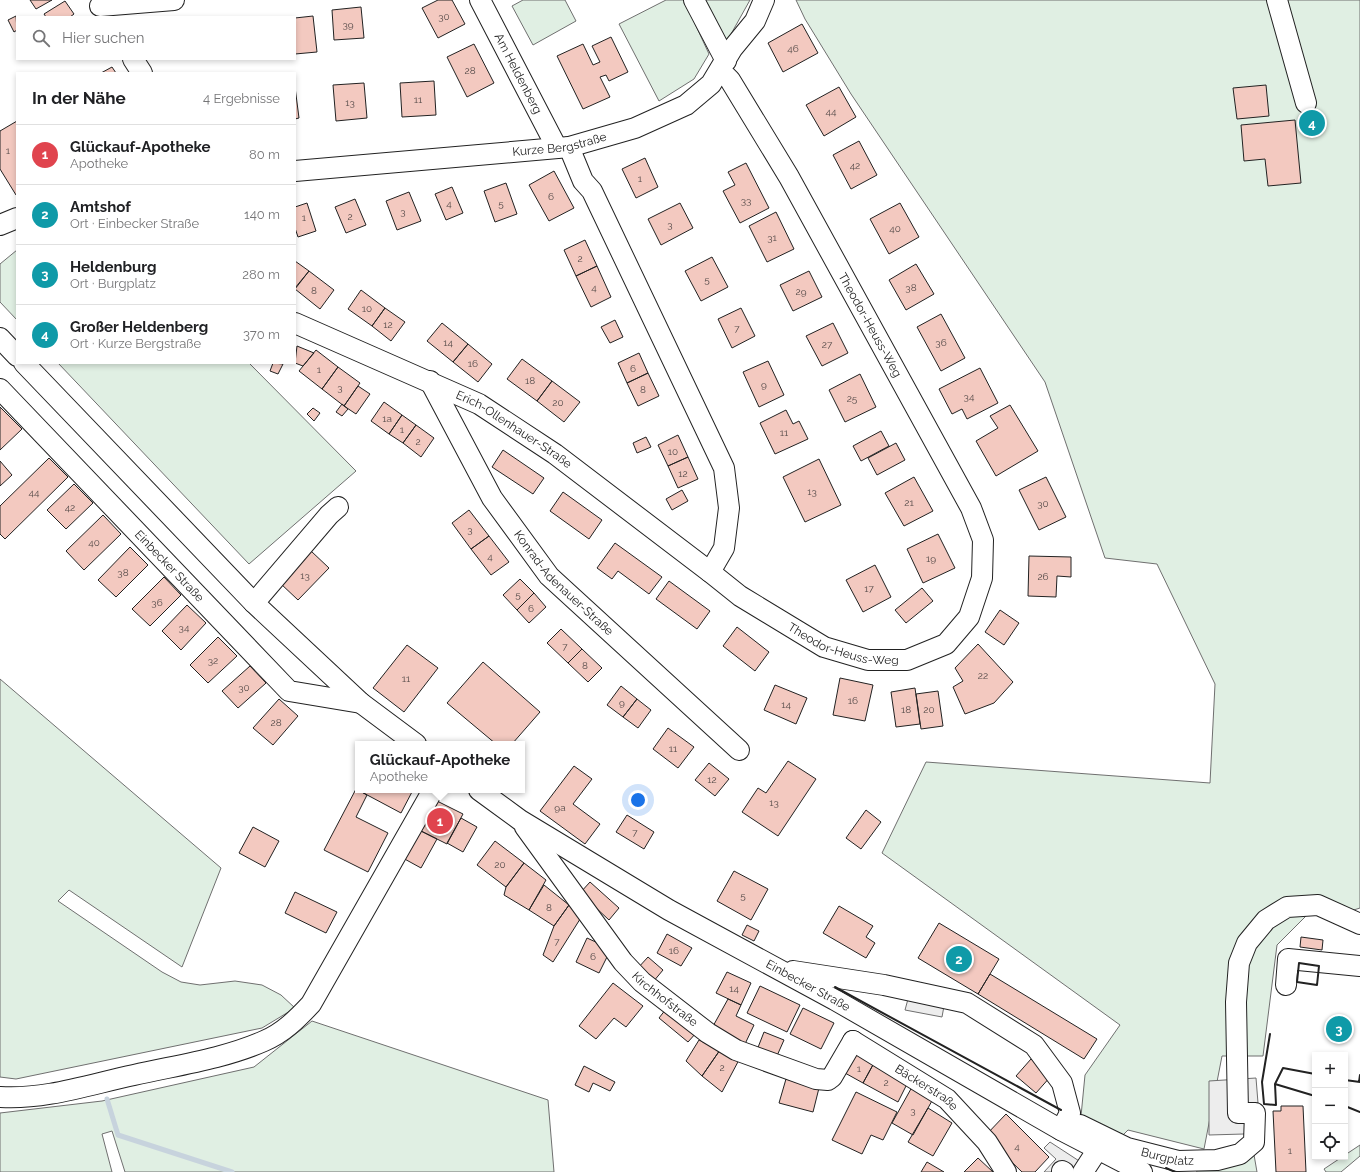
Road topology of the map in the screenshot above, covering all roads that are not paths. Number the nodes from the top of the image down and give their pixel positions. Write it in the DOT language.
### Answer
graph roads {
  1 [pos="174,0"];
  2 [pos="480,0"];
  3 [pos="694,0"];
  4 [pos="764,0"];
  5 [pos="1277,0"];
  6 [pos="101,8"];
  7 [pos="134,60"];
  8 [pos="723,65"];
  9 [pos="141,72"];
  10 [pos="1306,103"];
  11 [pos="563,147"];
  12 [pos="296,171"];
  13 [pos="296,323"];
  14 [pos="0,338"];
  15 [pos="16,355"];
  16 [pos="25,364"];
  17 [pos="430,381"];
  18 [pos="0,389"];
  19 [pos="338,507"];
  20 [pos="710,572"];
  21 [pos="254,604"];
  22 [pos="361,703"];
  23 [pos="412,741"];
  24 [pos="739,750"];
  25 [pos="431,793"];
  26 [pos="483,793"];
  27 [pos="520,820"];
  28 [pos="1360,924"];
  29 [pos="1360,966"];
  30 [pos="780,969"];
  31 [pos="1286,985"];
  32 [pos="851,1010"];
  33 [pos="853,1041"];
  34 [pos="0,1097"];
  35 [pos="1061,1130"];
  36 [pos="1098,1149"];
  37 [pos="1006,1172"];
  38 [pos="1083,1172"];
  39 [pos="1142,1172"];
  1 -- 6 [label="street"];
  2 -- 11 [label="street, Am Heldenberg"];
  3 -- 8 [label="street"];
  4 -- 8 [label="street, Kurze Bergstraße"];
  5 -- 10 [label="street"];
  7 -- 9 [label="street"];
  8 -- 11 [label="street, Kurze Bergstraße"];
  8 -- 20 [label="street, Theodor-Heuss-Weg"];
  11 -- 12 [label="street, Kurze Bergstraße"];
  11 -- 20 [label="street"];
  13 -- 17 [label="street, Erich-Ollenhauer-Straße"];
  14 -- 15 [label="street"];
  16 -- 21 [label="street, Einbecker Straße"];
  17 -- 20 [label="street, Erich-Ollenhauer-Straße"];
  17 -- 24 [label="street, Konrad-Adenauer-Straße"];
  18 -- 22 [label="street, Einbecker Straße"];
  19 -- 21 [label="street"];
  21 -- 22 [label="street, Einbecker Straße"];
  22 -- 23 [label="street, Einbecker Straße"];
  25 -- 34 [label="street"];
  26 -- 27 [label="street, Einbecker Straße"];
  27 -- 30 [label="street, Einbecker Straße"];
  27 -- 33 [label="street, Kirchhofstraße"];
  28 -- 35 [label="street, Burgplatz"];
  29 -- 31 [label="street"];
  30 -- 32 [label="street, Einbecker Straße"];
  30 -- 35 [label="street"];
  32 -- 33 [label="street"];
  32 -- 35 [label="street, Einbecker Straße"];
  33 -- 37 [label="street, Bäckerstraße"];
  35 -- 36 [label="street, Einbecker Straße"];
  36 -- 38 [label="street"];
  36 -- 39 [label="street, Einbecker Straße"];
}
